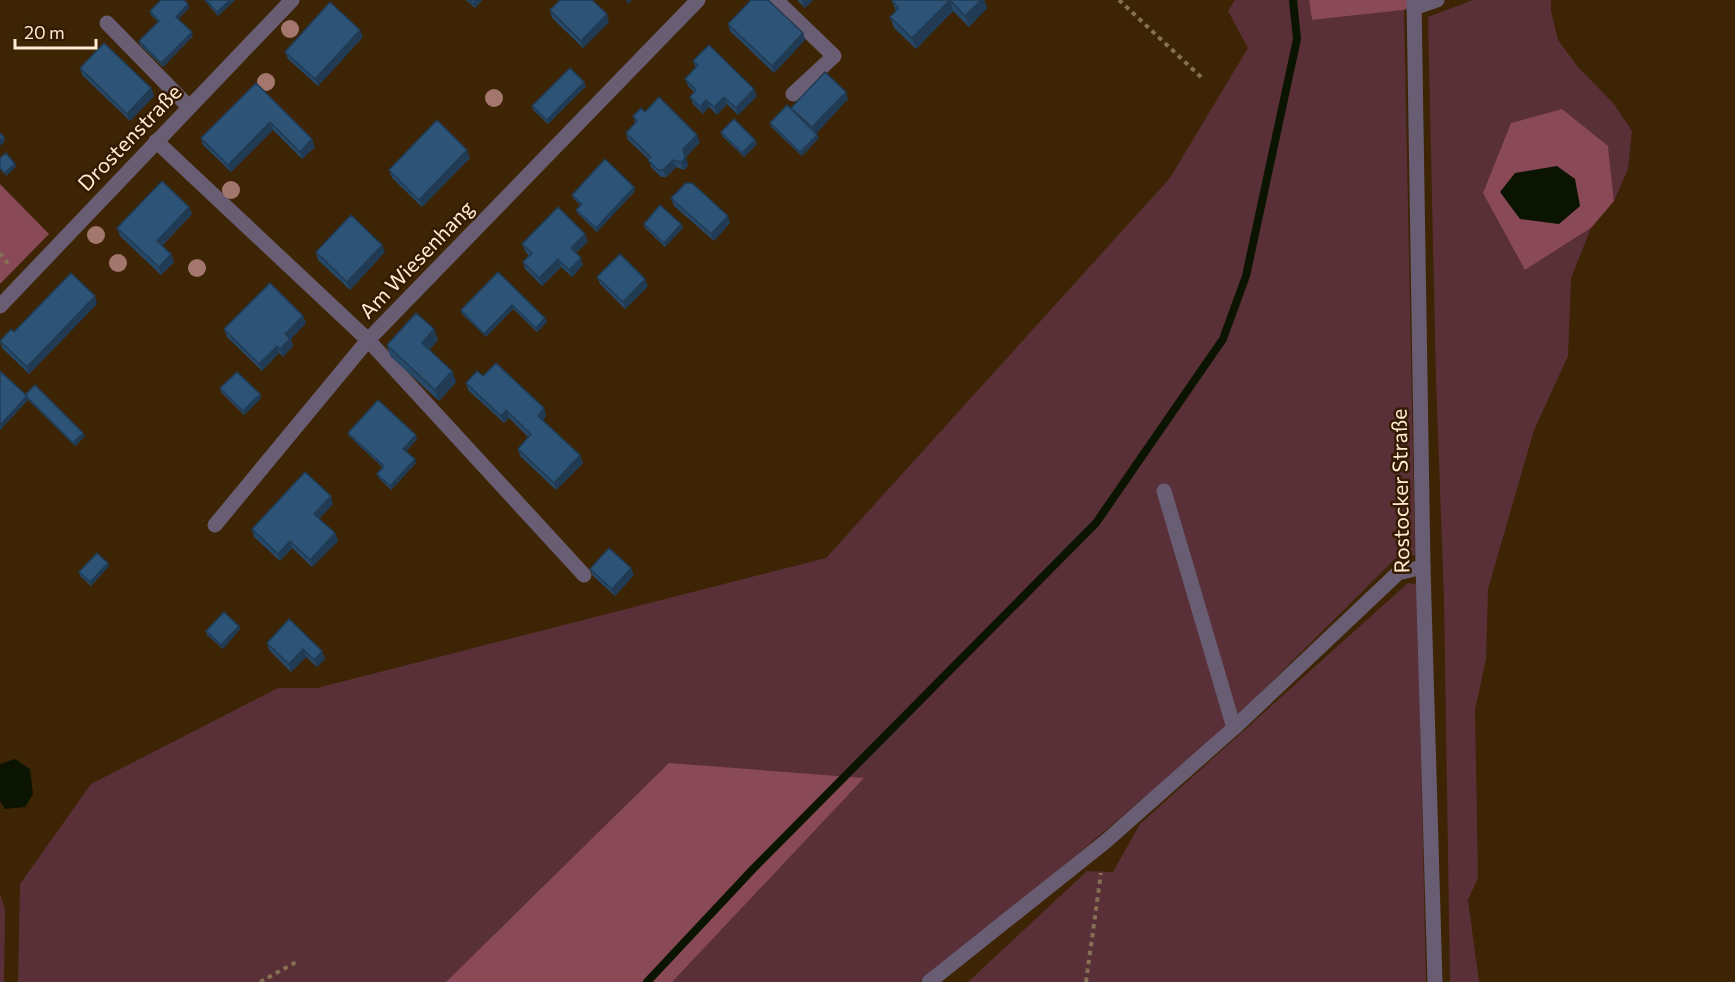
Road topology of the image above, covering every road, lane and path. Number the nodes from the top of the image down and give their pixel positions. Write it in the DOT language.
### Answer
graph roads {
  1 [pos="292,0"];
  2 [pos="698,0"];
  3 [pos="776,0"];
  4 [pos="1119,0"];
  5 [pos="1437,0"];
  6 [pos="1414,4"];
  7 [pos="107,23"];
  8 [pos="1201,77"];
  9 [pos="793,94"];
  10 [pos="189,107"];
  11 [pos="156,141"];
  12 [pos="0,306"];
  13 [pos="368,340"];
  14 [pos="1164,491"];
  15 [pos="215,525"];
  16 [pos="1424,567"];
  17 [pos="584,575"];
  18 [pos="1234,728"];
  19 [pos="1105,842"];
  20 [pos="298,961"];
  21 [pos="260,982"];
  22 [pos="929,982"];
  23 [pos="1086,982"];
  24 [pos="1435,982"];
  1 -- 10 [label="street, Drostenstraße"];
  2 -- 13 [label="street, Am Wiesenhang"];
  3 -- 9 [label="street"];
  4 -- 8 [label="path"];
  5 -- 6 [label="street"];
  6 -- 16 [label="street, Rostocker Straße"];
  7 -- 10 [label="street"];
  10 -- 11 [label="street, Drostenstraße"];
  11 -- 12 [label="street, Drostenstraße"];
  11 -- 13 [label="street, Am Wiesenhang"];
  13 -- 15 [label="street"];
  13 -- 17 [label="street"];
  14 -- 18 [label="street"];
  16 -- 18 [label="street"];
  16 -- 24 [label="street, Rostocker Straße"];
  18 -- 19 [label="street"];
  19 -- 22 [label="street"];
  19 -- 23 [label="path"];
  20 -- 21 [label="path"];
}
